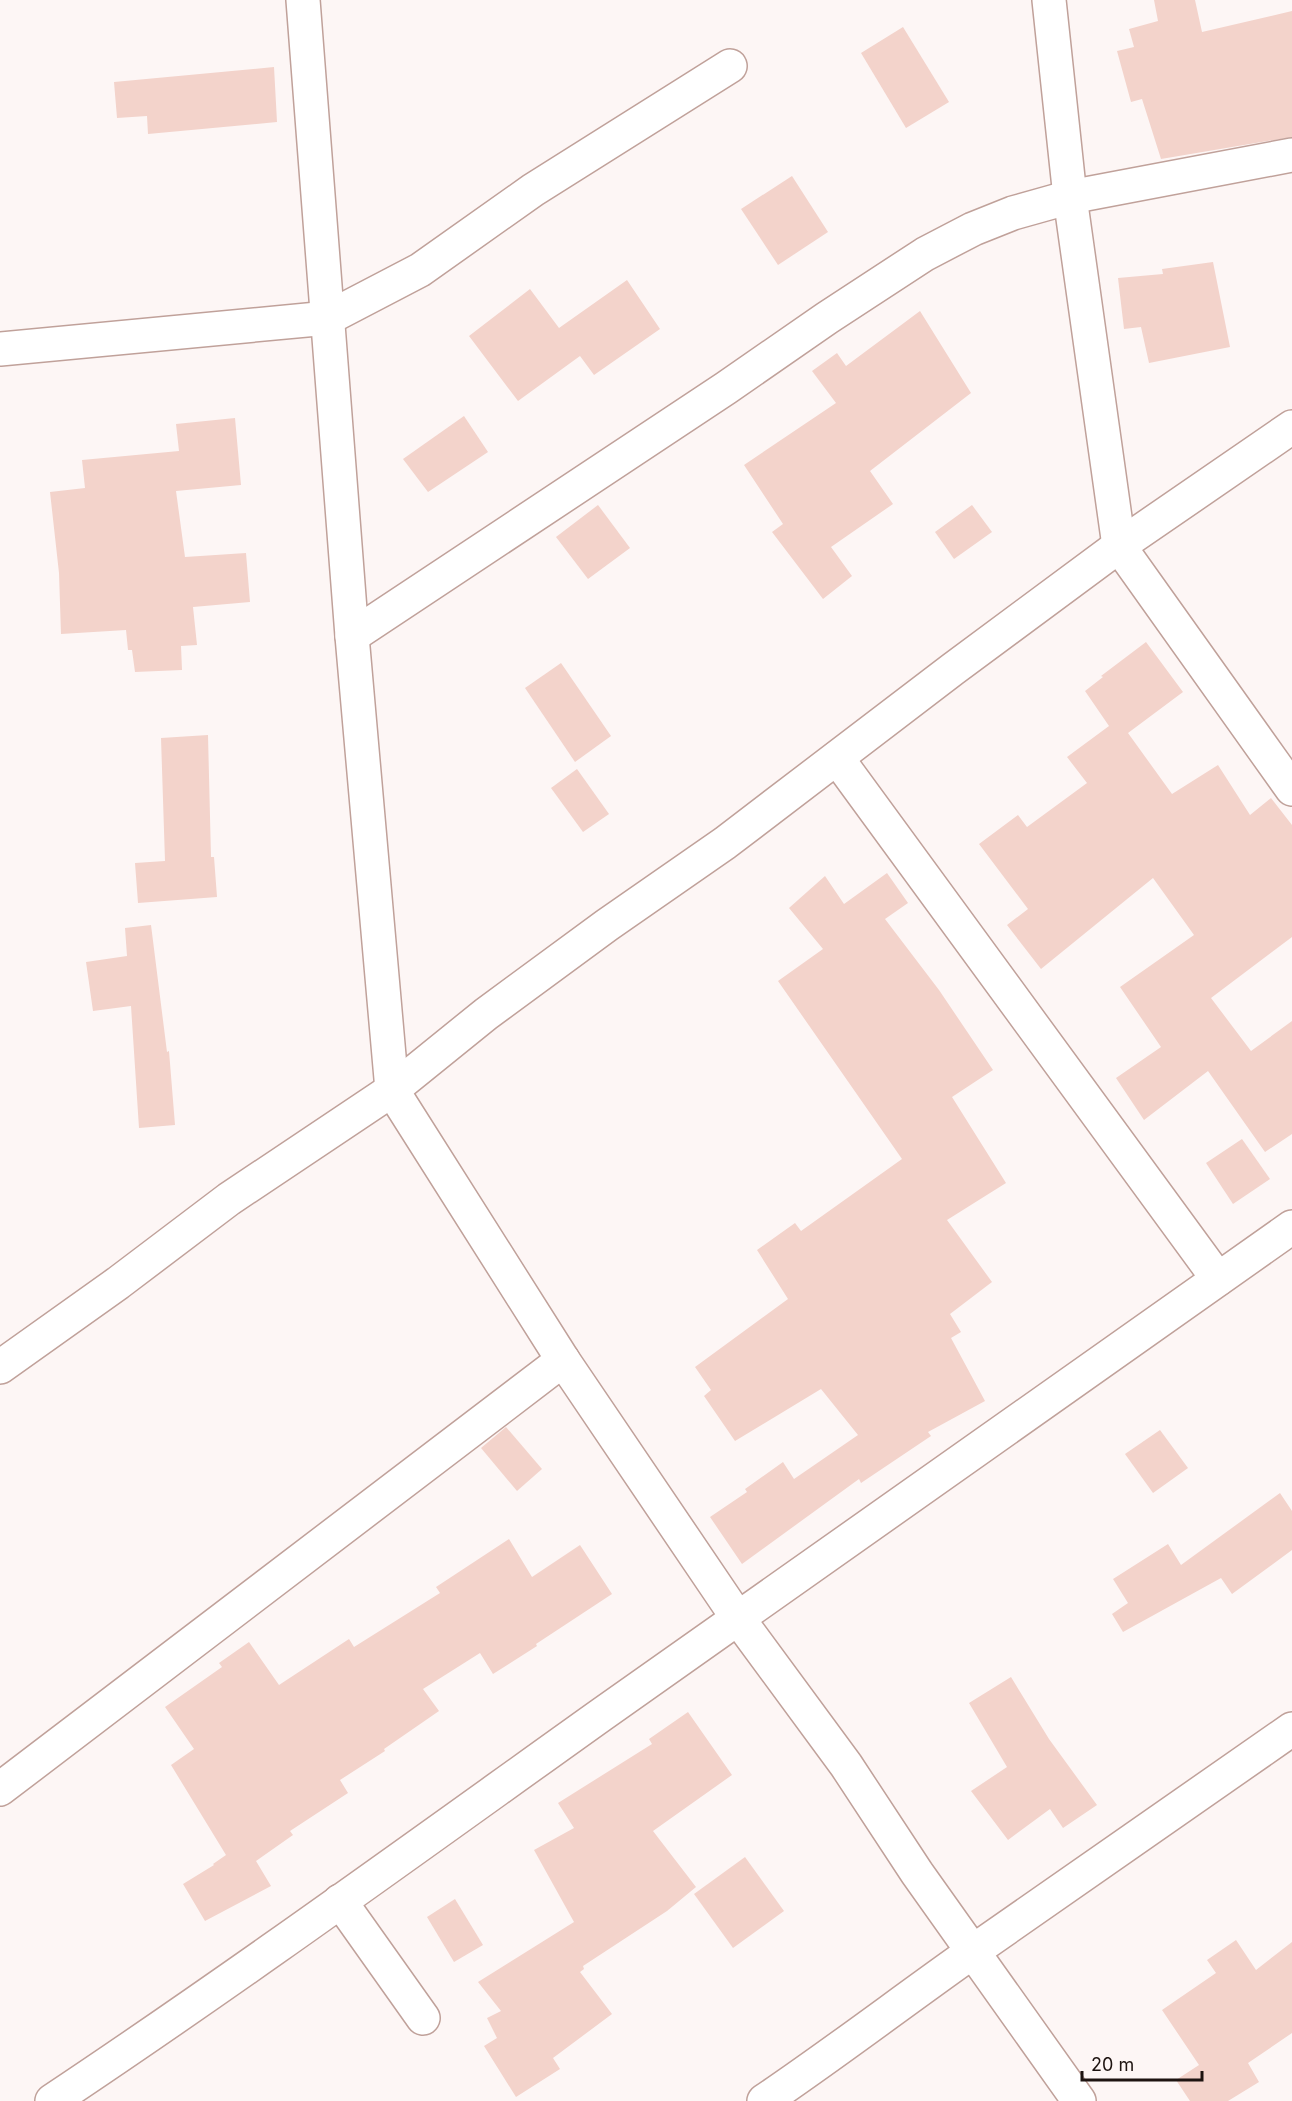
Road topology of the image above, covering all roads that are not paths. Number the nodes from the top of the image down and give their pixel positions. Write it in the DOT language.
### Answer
graph roads {
  1 [pos="303,0"];
  2 [pos="1049,0"];
  3 [pos="730,66"];
  4 [pos="1292,155"];
  5 [pos="1070,197"];
  6 [pos="328,318"];
  7 [pos="0,349"];
  8 [pos="1292,427"];
  9 [pos="1119,546"];
  10 [pos="352,636"];
  11 [pos="837,758"];
  12 [pos="1292,789"];
  13 [pos="392,1090"];
  14 [pos="1292,1227"];
  15 [pos="1218,1279"];
  16 [pos="562,1360"];
  17 [pos="0,1367"];
  18 [pos="737,1617"];
  19 [pos="1292,1729"];
  20 [pos="0,1789"];
  21 [pos="340,1901"];
  22 [pos="974,1951"];
  23 [pos="423,2018"];
  24 [pos="52,2101"];
  25 [pos="764,2101"];
  26 [pos="1079,2101"];
  1 -- 6 [label="street"];
  2 -- 5 [label="street"];
  3 -- 6 [label="street"];
  4 -- 5 [label="street"];
  5 -- 9 [label="street"];
  5 -- 10 [label="street"];
  6 -- 7 [label="street"];
  6 -- 10 [label="street"];
  8 -- 9 [label="street"];
  9 -- 11 [label="street"];
  9 -- 12 [label="street"];
  10 -- 13 [label="street"];
  11 -- 13 [label="street"];
  11 -- 15 [label="street"];
  13 -- 16 [label="street"];
  13 -- 17 [label="street"];
  14 -- 15 [label="street"];
  15 -- 18 [label="street"];
  16 -- 18 [label="street"];
  16 -- 20 [label="street"];
  18 -- 21 [label="street"];
  18 -- 22 [label="street"];
  19 -- 22 [label="street"];
  21 -- 23 [label="street"];
  21 -- 24 [label="street"];
  22 -- 25 [label="street"];
  22 -- 26 [label="street"];
}
